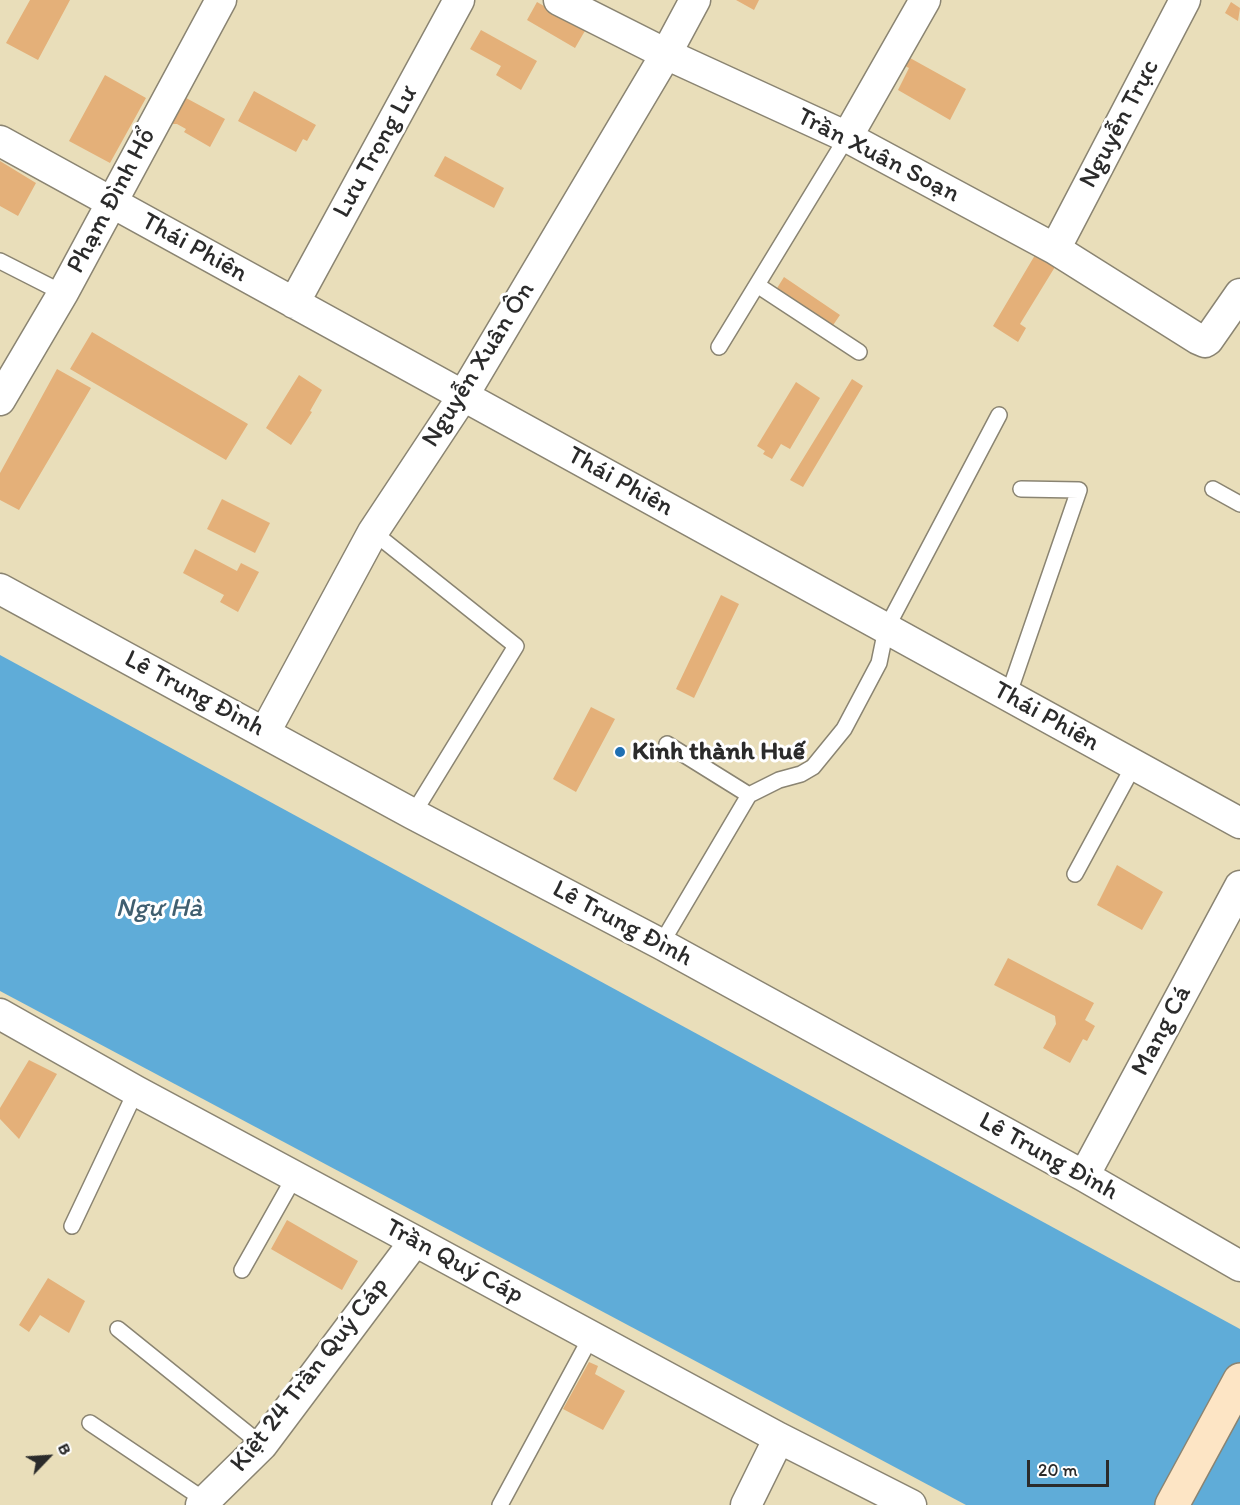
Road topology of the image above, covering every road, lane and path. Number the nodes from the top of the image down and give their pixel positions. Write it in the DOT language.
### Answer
graph roads {
  1 [pos="221,0"];
  2 [pos="459,0"];
  3 [pos="559,0"];
  4 [pos="695,0"];
  5 [pos="925,0"];
  6 [pos="1185,0"];
  7 [pos="666,54"];
  8 [pos="847,137"];
  9 [pos="0,141"];
  10 [pos="112,203"];
  11 [pos="1055,249"];
  12 [pos="0,261"];
  13 [pos="757,285"];
  14 [pos="63,293"];
  15 [pos="1240,294"];
  16 [pos="294,303"];
  17 [pos="719,347"];
  18 [pos="859,352"];
  19 [pos="463,396"];
  20 [pos="0,400"];
  21 [pos="999,415"];
  22 [pos="1021,489"];
  23 [pos="1213,489"];
  24 [pos="1240,504"];
  25 [pos="373,532"];
  26 [pos="0,590"];
  27 [pos="886,629"];
  28 [pos="1008,696"];
  29 [pos="265,732"];
  30 [pos="667,744"];
  31 [pos="1134,765"];
  32 [pos="750,795"];
  33 [pos="413,814"];
  34 [pos="1240,823"];
  35 [pos="1075,874"];
  36 [pos="1240,886"];
  37 [pos="662,944"];
  38 [pos="0,1014"];
  39 [pos="136,1090"];
  40 [pos="296,1176"];
  41 [pos="1084,1176"];
  42 [pos="72,1226"];
  43 [pos="414,1241"];
  44 [pos="1240,1266"];
  45 [pos="242,1270"];
  46 [pos="118,1329"];
  47 [pos="592,1335"];
  48 [pos="1240,1380"];
  49 [pos="90,1423"];
  50 [pos="779,1437"];
  51 [pos="262,1445"];
  52 [pos="204,1503"];
  53 [pos="500,1505"];
  54 [pos="746,1505"];
  55 [pos="911,1505"];
  56 [pos="1172,1505"];
  1 -- 10 [label="street, Phạm Đình Hổ"];
  2 -- 16 [label="street, Lưu Trọng Lư"];
  3 -- 7 [label="street, Trần Xuân Soạn"];
  4 -- 7 [label="street, Nguyễn Xuân Ôn"];
  5 -- 8 [label="street"];
  6 -- 11 [label="street, Nguyễn Trực"];
  7 -- 8 [label="street, Trần Xuân Soạn"];
  7 -- 19 [label="street, Nguyễn Xuân Ôn"];
  8 -- 11 [label="street, Trần Xuân Soạn"];
  8 -- 13 [label="lane"];
  9 -- 10 [label="street, Thái Phiên"];
  10 -- 14 [label="street, Phạm Đình Hổ"];
  10 -- 16 [label="street, Thái Phiên"];
  11 -- 15 [label="street, Trần Xuân Soạn"];
  12 -- 14 [label="lane"];
  13 -- 17 [label="lane"];
  13 -- 18 [label="lane"];
  14 -- 20 [label="street, Phạm Đình Hổ"];
  16 -- 19 [label="street, Thái Phiên"];
  19 -- 25 [label="street, Nguyễn Xuân Ôn"];
  19 -- 27 [label="street, Thái Phiên"];
  21 -- 27 [label="lane"];
  22 -- 28 [label="lane"];
  23 -- 24 [label="lane"];
  25 -- 29 [label="street, Nguyễn Xuân Ôn"];
  25 -- 33 [label="lane"];
  26 -- 29 [label="street, Lê Trung Đình"];
  27 -- 28 [label="street, Thái Phiên"];
  27 -- 32 [label="lane"];
  28 -- 31 [label="street, Thái Phiên"];
  29 -- 33 [label="street, Lê Trung Đình"];
  30 -- 32 [label="lane"];
  31 -- 34 [label="street, Thái Phiên"];
  31 -- 35 [label="lane"];
  32 -- 37 [label="lane"];
  33 -- 37 [label="street, Lê Trung Đình"];
  36 -- 41 [label="street, Mang Cá"];
  37 -- 41 [label="street, Lê Trung Đình"];
  38 -- 39 [label="street, Trần Quý Cáp"];
  39 -- 40 [label="street, Trần Quý Cáp"];
  39 -- 42 [label="lane"];
  40 -- 43 [label="street, Trần Quý Cáp"];
  40 -- 45 [label="lane"];
  41 -- 44 [label="street, Lê Trung Đình"];
  43 -- 47 [label="street, Trần Quý Cáp"];
  43 -- 51 [label="street, Kiệt 24 Trần Quý Cáp"];
  46 -- 51 [label="lane"];
  47 -- 50 [label="street, Trần Quý Cáp"];
  47 -- 53 [label="lane"];
  48 -- 56 [label="main road"];
  49 -- 52 [label="lane"];
  50 -- 54 [label="street"];
  50 -- 55 [label="street, Trần Quý Cáp"];
  51 -- 52 [label="street, Kiệt 24 Trần Quý Cáp"];
}
